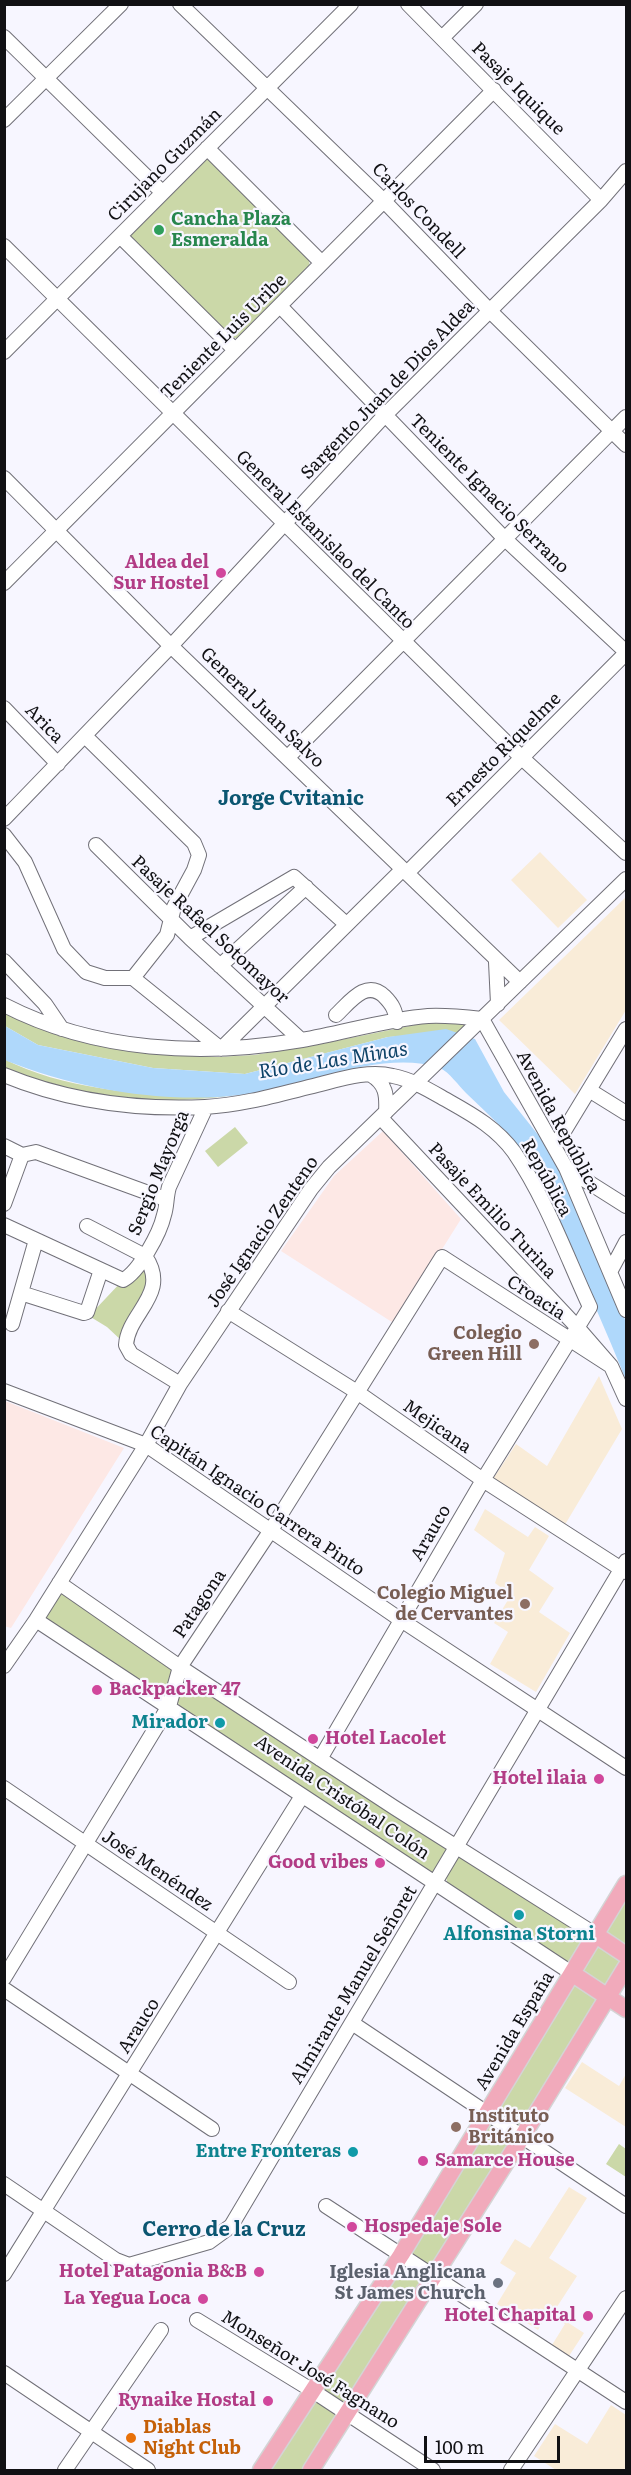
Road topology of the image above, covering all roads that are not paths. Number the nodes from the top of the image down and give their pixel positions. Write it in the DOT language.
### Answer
graph roads {
  1 [pos="121,4"];
  2 [pos="180,4"];
  3 [pos="351,4"];
  4 [pos="408,4"];
  5 [pos="476,4"];
  6 [pos="4,37"];
  7 [pos="442,38"];
  8 [pos="46,80"];
  9 [pos="268,86"];
  10 [pos="494,90"];
  11 [pos="4,120"];
  12 [pos="207,148"];
  13 [pos="627,171"];
  14 [pos="162,192"];
  15 [pos="601,200"];
  16 [pos="384,201"];
  17 [pos="120,236"];
  18 [pos="4,246"];
  19 [pos="322,263"];
  20 [pos="59,298"];
  21 [pos="280,306"];
  22 [pos="489,311"];
  23 [pos="236,350"];
  24 [pos="4,352"];
  25 [pos="172,414"];
  26 [pos="385,415"];
  27 [pos="627,417"];
  28 [pos="612,431"];
  29 [pos="627,445"];
  30 [pos="4,477"];
  31 [pos="284,524"];
  32 [pos="57,531"];
  33 [pos="506,539"];
  34 [pos="4,584"];
  35 [pos="403,642"];
  36 [pos="171,646"];
  37 [pos="627,652"];
  38 [pos="4,708"];
  39 [pos="84,736"];
  40 [pos="288,758"];
  41 [pos="522,758"];
  42 [pos="58,764"];
  43 [pos="4,819"];
  44 [pos="4,836"];
  45 [pos="96,845"];
  46 [pos="627,854"];
  47 [pos="405,871"];
  48 [pos="627,879"];
  49 [pos="306,887"];
  50 [pos="171,920"];
  51 [pos="346,924"];
  52 [pos="190,938"];
  53 [pos="4,961"];
  54 [pos="496,962"];
  55 [pos="220,966"];
  56 [pos="133,978"];
  57 [pos="519,982"];
  58 [pos="498,1004"];
  59 [pos="4,1005"];
  60 [pos="264,1006"];
  61 [pos="336,1015"];
  62 [pos="397,1022"];
  63 [pos="478,1023"];
  64 [pos="62,1029"];
  65 [pos="626,1033"];
  66 [pos="301,1040"];
  67 [pos="221,1049"];
  68 [pos="371,1074"];
  69 [pos="4,1075"];
  70 [pos="422,1080"];
  71 [pos="589,1090"];
  72 [pos="206,1107"];
  73 [pos="627,1113"];
  74 [pos="384,1115"];
  75 [pos="4,1146"];
  76 [pos="555,1146"];
  77 [pos="22,1155"];
  78 [pos="566,1168"];
  79 [pos="8,1181"];
  80 [pos="165,1199"];
  81 [pos="4,1204"];
  82 [pos="627,1206"];
  83 [pos="4,1225"];
  84 [pos="87,1226"];
  85 [pos="36,1240"];
  86 [pos="627,1242"];
  87 [pos="145,1256"];
  88 [pos="442,1257"];
  89 [pos="101,1270"];
  90 [pos="610,1272"];
  91 [pos="21,1293"];
  92 [pos="627,1310"];
  93 [pos="228,1311"];
  94 [pos="12,1324"];
  95 [pos="578,1328"];
  96 [pos="569,1341"];
  97 [pos="610,1366"];
  98 [pos="180,1384"];
  99 [pos="4,1391"];
  100 [pos="357,1392"];
  101 [pos="627,1399"];
  102 [pos="146,1445"];
  103 [pos="483,1480"];
  104 [pos="271,1530"];
  105 [pos="625,1567"];
  106 [pos="59,1583"];
  107 [pos="36,1620"];
  108 [pos="401,1620"];
  109 [pos="4,1666"];
  110 [pos="180,1666"];
  111 [pos="169,1706"];
  112 [pos="540,1710"];
  113 [pos="320,1759"];
  114 [pos="627,1768"];
  115 [pos="4,1788"];
  116 [pos="302,1796"];
  117 [pos="86,1845"];
  118 [pos="458,1847"];
  119 [pos="436,1883"];
  120 [pos="627,1884"];
  121 [pos="218,1934"];
  122 [pos="596,1935"];
  123 [pos="627,1955"];
  124 [pos="627,1967"];
  125 [pos="573,1974"];
  126 [pos="4,1978"];
  127 [pos="289,1982"];
  128 [pos="4,1989"];
  129 [pos="608,1997"];
  130 [pos="627,2009"];
  131 [pos="352,2023"];
  132 [pos="131,2073"];
  133 [pos="487,2113"];
  134 [pos="212,2128"];
  135 [pos="522,2137"];
  136 [pos="4,2184"];
  137 [pos="326,2206"];
  138 [pos="627,2206"];
  139 [pos="45,2212"];
  140 [pos="401,2255"];
  141 [pos="4,2274"];
  142 [pos="434,2277"];
  143 [pos="627,2298"];
  144 [pos="197,2320"];
  145 [pos="161,2330"];
  146 [pos="578,2370"];
  147 [pos="4,2373"];
  148 [pos="313,2391"];
  149 [pos="627,2402"];
  150 [pos="347,2414"];
  151 [pos="91,2432"];
  152 [pos="65,2470"];
  153 [pos="148,2470"];
  154 [pos="261,2470"];
  155 [pos="311,2470"];
  156 [pos="433,2470"];
  157 [pos="511,2470"];
  1 -- 8 [label="street"];
  2 -- 9 [label="street, Carlos Condell"];
  3 -- 9 [label="street, Cirujano Guzmán"];
  4 -- 7 [label="street, Pasaje Iquique"];
  5 -- 7 [label="street"];
  6 -- 8 [label="street"];
  7 -- 10 [label="street, Pasaje Iquique"];
  8 -- 11 [label="street"];
  8 -- 14 [label="street"];
  9 -- 12 [label="street, Cirujano Guzmán"];
  9 -- 16 [label="street, Carlos Condell"];
  10 -- 15 [label="street, Pasaje Iquique"];
  10 -- 16 [label="street, Teniente Luis Uribe"];
  12 -- 14 [label="street, Cirujano Guzmán"];
  12 -- 19 [label="street"];
  13 -- 15 [label="street, Sargento Juan de Dios Aldea"];
  14 -- 17 [label="street, Cirujano Guzmán"];
  15 -- 22 [label="street, Sargento Juan de Dios Aldea"];
  16 -- 19 [label="street, Teniente Luis Uribe"];
  16 -- 22 [label="street, Carlos Condell"];
  17 -- 20 [label="street, Cirujano Guzmán"];
  17 -- 23 [label="street"];
  18 -- 20 [label="street, General Estanislao del Canto"];
  19 -- 21 [label="street, Teniente Luis Uribe"];
  20 -- 24 [label="street, Cirujano Guzmán"];
  20 -- 25 [label="street, General Estanislao del Canto"];
  21 -- 23 [label="street, Teniente Luis Uribe"];
  21 -- 26 [label="street, Teniente Ignacio Serrano"];
  22 -- 26 [label="street, Sargento Juan de Dios Aldea"];
  22 -- 28 [label="street, Carlos Condell"];
  23 -- 25 [label="street, Teniente Luis Uribe"];
  25 -- 31 [label="street, General Estanislao del Canto"];
  25 -- 32 [label="street, Teniente Luis Uribe"];
  26 -- 31 [label="street, Sargento Juan de Dios Aldea"];
  26 -- 33 [label="street, Teniente Ignacio Serrano"];
  27 -- 28 [label="street"];
  28 -- 29 [label="street, Carlos Condell"];
  28 -- 33 [label="street"];
  30 -- 32 [label="street, General Juan Salvo"];
  31 -- 35 [label="street, General Estanislao del Canto"];
  31 -- 36 [label="street, Sargento Juan de Dios Aldea"];
  32 -- 34 [label="street, Teniente Luis Uribe"];
  32 -- 36 [label="street, General Juan Salvo"];
  33 -- 35 [label="street"];
  33 -- 37 [label="street, Teniente Ignacio Serrano"];
  35 -- 40 [label="street"];
  35 -- 41 [label="street, General Estanislao del Canto"];
  36 -- 39 [label="street, Sargento Juan de Dios Aldea"];
  36 -- 40 [label="street, General Juan Salvo"];
  37 -- 41 [label="street, Ernesto Riquelme"];
  38 -- 42 [label="street, Arica"];
  39 -- 42 [label="street, Sargento Juan de Dios Aldea"];
  39 -- 50 [label="street"];
  40 -- 47 [label="street, General Juan Salvo"];
  41 -- 46 [label="street, General Estanislao del Canto"];
  41 -- 47 [label="street, Ernesto Riquelme"];
  42 -- 43 [label="street, Sargento Juan de Dios Aldea"];
  44 -- 56 [label="street"];
  45 -- 50 [label="street, Pasaje Rafael Sotomayor"];
  47 -- 51 [label="street, Ernesto Riquelme"];
  47 -- 54 [label="street, General Juan Salvo"];
  48 -- 57 [label="street, José Ignacio Zenteno"];
  49 -- 51 [label="street"];
  49 -- 52 [label="street"];
  49 -- 55 [label="street"];
  50 -- 52 [label="street, Pasaje Rafael Sotomayor"];
  50 -- 56 [label="street"];
  51 -- 60 [label="street, Ernesto Riquelme"];
  52 -- 55 [label="street, Pasaje Rafael Sotomayor"];
  53 -- 64 [label="street"];
  54 -- 57 [label="street, General Juan Salvo"];
  54 -- 58 [label="street"];
  55 -- 60 [label="street, Pasaje Rafael Sotomayor"];
  56 -- 67 [label="street"];
  57 -- 58 [label="street, José Ignacio Zenteno"];
  58 -- 63 [label="street, José Ignacio Zenteno"];
  59 -- 64 [label="street"];
  60 -- 66 [label="street, Pasaje Rafael Sotomayor"];
  60 -- 67 [label="street, Ernesto Riquelme"];
  61 -- 62 [label="street"];
  62 -- 63 [label="street"];
  62 -- 66 [label="street"];
  63 -- 70 [label="street, José Ignacio Zenteno"];
  63 -- 76 [label="street, Avenida República"];
  64 -- 67 [label="street"];
  65 -- 71 [label="street"];
  66 -- 67 [label="street"];
  68 -- 70 [label="street"];
  68 -- 72 [label="street"];
  68 -- 74 [label="street"];
  69 -- 72 [label="street"];
  70 -- 74 [label="street, José Ignacio Zenteno"];
  70 -- 95 [label="street, República"];
  71 -- 73 [label="street"];
  71 -- 76 [label="street"];
  72 -- 80 [label="street, Sergio Mayorga"];
  74 -- 93 [label="street, José Ignacio Zenteno"];
  74 -- 95 [label="street, Pasaje Emilio Turina"];
  75 -- 77 [label="street"];
  76 -- 78 [label="street, Avenida República"];
  77 -- 79 [label="street"];
  77 -- 80 [label="street"];
  78 -- 82 [label="street"];
  78 -- 90 [label="street, Avenida República"];
  79 -- 81 [label="street"];
  80 -- 87 [label="street, Sergio Mayorga"];
  83 -- 85 [label="street"];
  84 -- 87 [label="street"];
  85 -- 89 [label="street"];
  85 -- 91 [label="street"];
  86 -- 90 [label="street"];
  87 -- 89 [label="street, Sergio Mayorga"];
  87 -- 98 [label="street"];
  88 -- 96 [label="street, Croacia"];
  88 -- 100 [label="street, Patagona"];
  89 -- 91 [label="street"];
  90 -- 92 [label="street, Avenida República"];
  91 -- 94 [label="street"];
  93 -- 98 [label="street, José Ignacio Zenteno"];
  93 -- 100 [label="street, Mejicana"];
  95 -- 96 [label="street, Arauco"];
  95 -- 97 [label="street, Pasaje Emilio Turina"];
  96 -- 97 [label="street, Croacia"];
  96 -- 103 [label="street, Arauco"];
  97 -- 101 [label="street"];
  98 -- 102 [label="street, José Ignacio Zenteno"];
  99 -- 102 [label="street, Capitán Ignacio Carrera Pinto"];
  100 -- 103 [label="street, Mejicana"];
  100 -- 104 [label="street, Patagona"];
  102 -- 104 [label="street, Capitán Ignacio Carrera Pinto"];
  102 -- 106 [label="street, José Ignacio Zenteno"];
  103 -- 105 [label="street, Mejicana"];
  103 -- 108 [label="street, Arauco"];
  104 -- 108 [label="street, Capitán Ignacio Carrera Pinto"];
  104 -- 110 [label="street, Patagona"];
  105 -- 112 [label="street, Almirante Manuel Señoret"];
  106 -- 107 [label="street, José Ignacio Zenteno"];
  106 -- 110 [label="street, Avenida Cristóbal Colón"];
  107 -- 109 [label="street, José Ignacio Zenteno"];
  107 -- 111 [label="street, Avenida Cristóbal Colón"];
  108 -- 112 [label="street, Capitán Ignacio Carrera Pinto"];
  108 -- 113 [label="street, Arauco"];
  110 -- 111 [label="street, Patagona"];
  110 -- 113 [label="street, Avenida Cristóbal Colón"];
  111 -- 116 [label="street, Avenida Cristóbal Colón"];
  111 -- 117 [label="street, Patagona"];
  112 -- 114 [label="street, Capitán Ignacio Carrera Pinto"];
  112 -- 118 [label="street, Almirante Manuel Señoret"];
  113 -- 118 [label="street, Avenida Cristóbal Colón"];
  115 -- 117 [label="street, José Menéndez"];
  116 -- 119 [label="street, Avenida Cristóbal Colón"];
  116 -- 121 [label="street, Arauco"];
  117 -- 121 [label="street, José Menéndez"];
  117 -- 126 [label="street, Patagona"];
  118 -- 119 [label="street, Almirante Manuel Señoret"];
  118 -- 122 [label="street, Avenida Cristóbal Colón"];
  119 -- 125 [label="street, Avenida Cristóbal Colón"];
  119 -- 131 [label="street, Almirante Manuel Señoret"];
  120 -- 122 [label="main road, Avenida España"];
  121 -- 127 [label="street, José Menéndez"];
  121 -- 132 [label="street, Arauco"];
  122 -- 123 [label="main road, Avenida Cristóbal Colón"];
  122 -- 125 [label="main road, Avenida España"];
  124 -- 129 [label="main road"];
  125 -- 129 [label="main road, Avenida Cristóbal Colón"];
  125 -- 133 [label="main road, Avenida España"];
  128 -- 132 [label="street"];
  129 -- 130 [label="main road, Avenida Cristóbal Colón"];
  129 -- 135 [label="main road"];
  131 -- 133 [label="street"];
  131 -- 139 [label="street, Almirante Manuel Señoret"];
  132 -- 134 [label="street"];
  132 -- 139 [label="street, Arauco"];
  133 -- 135 [label="street"];
  133 -- 140 [label="main road, Avenida España"];
  135 -- 138 [label="street"];
  135 -- 142 [label="main road"];
  136 -- 139 [label="street"];
  137 -- 140 [label="street"];
  139 -- 141 [label="street, Arauco"];
  140 -- 142 [label="street"];
  140 -- 148 [label="main road, Avenida España"];
  142 -- 146 [label="street"];
  142 -- 150 [label="main road"];
  143 -- 146 [label="street"];
  144 -- 148 [label="street, Monseñor José Fagnano"];
  145 -- 151 [label="street"];
  146 -- 149 [label="street"];
  146 -- 157 [label="street"];
  147 -- 151 [label="street"];
  148 -- 150 [label="street, Monseñor José Fagnano"];
  148 -- 154 [label="main road, Avenida España"];
  150 -- 155 [label="main road"];
  150 -- 156 [label="street, Monseñor José Fagnano"];
  151 -- 152 [label="street"];
  151 -- 153 [label="street"];
}
